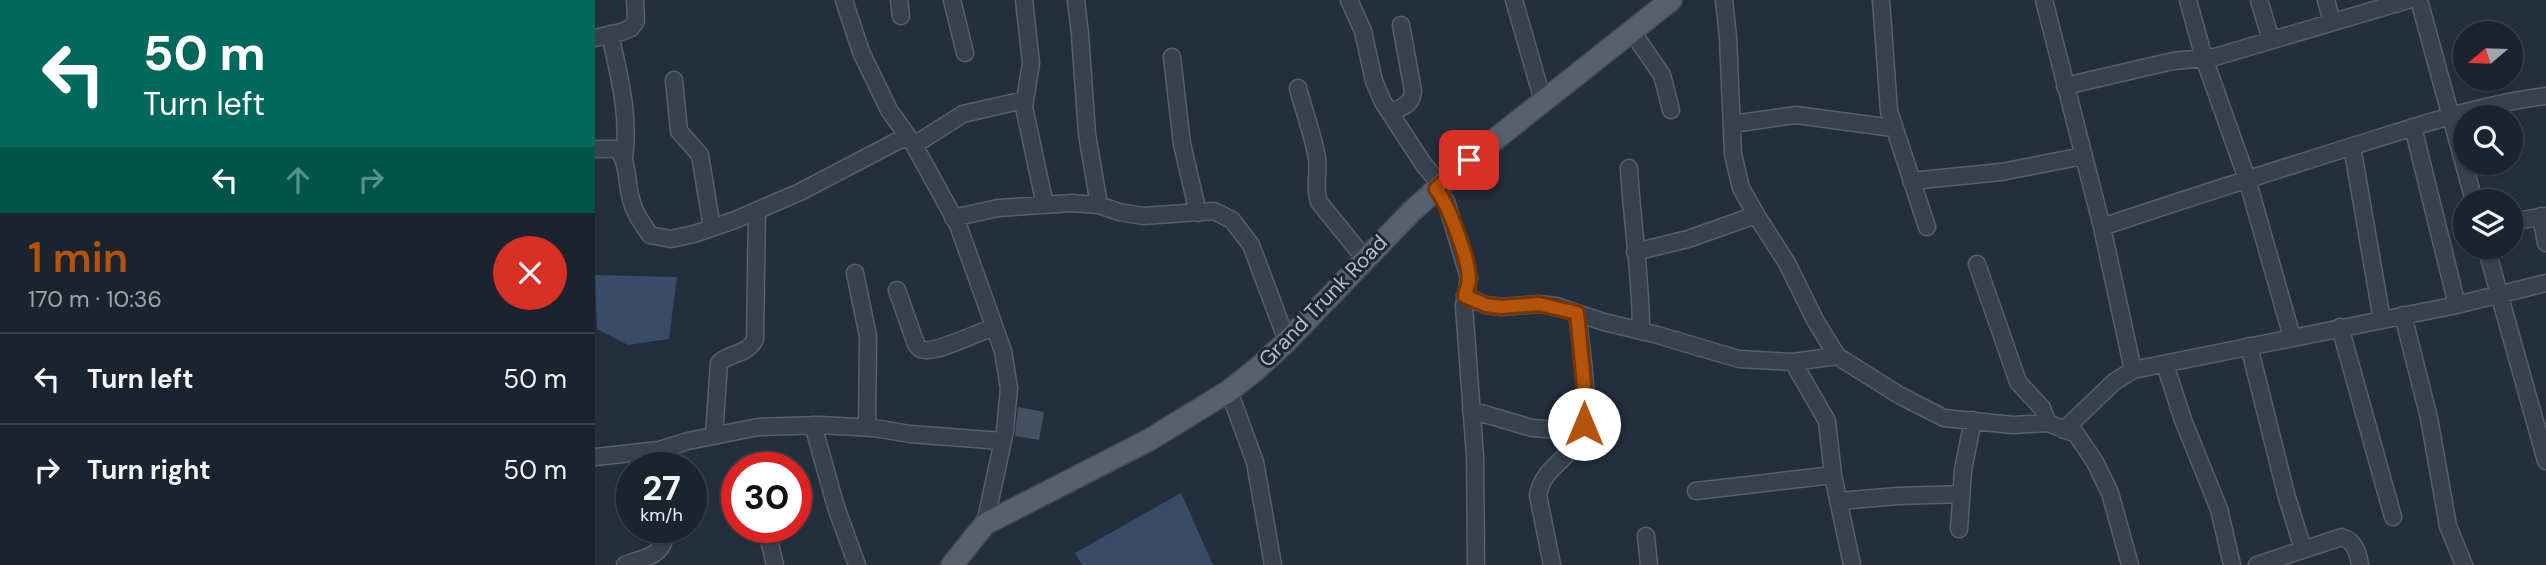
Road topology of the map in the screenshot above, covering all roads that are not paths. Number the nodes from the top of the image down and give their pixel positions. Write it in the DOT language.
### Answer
graph roads {
  1 [pos="635,0"];
  2 [pos="843,0"];
  3 [pos="952,0"];
  4 [pos="1024,0"];
  5 [pos="1076,0"];
  6 [pos="1349,0"];
  7 [pos="1514,0"];
  8 [pos="1671,0"];
  9 [pos="1724,0"];
  10 [pos="1881,0"];
  11 [pos="2044,0"];
  12 [pos="2187,0"];
  13 [pos="2259,0"];
  14 [pos="2326,0"];
  15 [pos="2408,0"];
  16 [pos="2419,0"];
  17 [pos="2332,22"];
  18 [pos="1401,25"];
  19 [pos="1631,30"];
  20 [pos="602,36"];
  21 [pos="2271,40"];
  22 [pos="965,53"];
  23 [pos="1172,57"];
  24 [pos="2204,58"];
  25 [pos="674,80"];
  26 [pos="2066,86"];
  27 [pos="1298,89"];
  28 [pos="2546,96"];
  29 [pos="1024,100"];
  30 [pos="1543,101"];
  31 [pos="1671,110"];
  32 [pos="1390,113"];
  33 [pos="2451,115"];
  34 [pos="1732,124"];
  35 [pos="2413,127"];
  36 [pos="1893,128"];
  37 [pos="910,140"];
  38 [pos="2352,146"];
  39 [pos="595,149"];
  40 [pos="2083,156"];
  41 [pos="624,158"];
  42 [pos="1629,168"];
  43 [pos="2247,179"];
  44 [pos="1912,181"];
  45 [pos="1438,187"];
  46 [pos="2471,189"];
  47 [pos="1045,205"];
  48 [pos="1099,205"];
  49 [pos="757,211"];
  50 [pos="1198,213"];
  51 [pos="1756,215"];
  52 [pos="2544,216"];
  53 [pos="953,218"];
  54 [pos="2523,220"];
  55 [pos="1927,227"];
  56 [pos="2102,227"];
  57 [pos="712,228"];
  58 [pos="2546,243"];
  59 [pos="1635,252"];
  60 [pos="1364,259"];
  61 [pos="2489,259"];
  62 [pos="1977,264"];
  63 [pos="855,273"];
  64 [pos="2546,283"];
  65 [pos="897,290"];
  66 [pos="2498,294"];
  67 [pos="1465,296"];
  68 [pos="2456,305"];
  69 [pos="1577,313"];
  70 [pos="2403,316"];
  71 [pos="2382,320"];
  72 [pos="994,327"];
  73 [pos="2340,327"];
  74 [pos="1641,331"];
  75 [pos="2292,337"];
  76 [pos="1287,341"];
  77 [pos="2249,346"];
  78 [pos="1837,356"];
  79 [pos="1793,362"];
  80 [pos="2165,364"];
  81 [pos="2133,370"];
  82 [pos="1229,391"];
  83 [pos="2540,408"];
  84 [pos="1471,410"];
  85 [pos="1973,421"];
  86 [pos="2047,423"];
  87 [pos="813,425"];
  88 [pos="867,427"];
  89 [pos="2064,430"];
  90 [pos="1583,432"];
  91 [pos="714,435"];
  92 [pos="1002,441"];
  93 [pos="659,450"];
  94 [pos="595,457"];
  95 [pos="2546,461"];
  96 [pos="1833,475"];
  97 [pos="1696,491"];
  98 [pos="1961,494"];
  99 [pos="1838,501"];
  100 [pos="2393,517"];
  101 [pos="985,524"];
  102 [pos="1959,529"];
  103 [pos="1646,536"];
  104 [pos="664,543"];
  105 [pos="770,543"];
  106 [pos="2296,556"];
  107 [pos="625,565"];
  108 [pos="775,565"];
  109 [pos="857,565"];
  110 [pos="952,565"];
  111 [pos="1273,565"];
  112 [pos="1476,565"];
  113 [pos="1552,565"];
  114 [pos="1649,565"];
  115 [pos="1853,565"];
  116 [pos="2130,565"];
  117 [pos="2232,565"];
  118 [pos="2257,565"];
  119 [pos="2360,565"];
  120 [pos="2464,565"];
  1 -- 20 [label="street"];
  2 -- 37 [label="street"];
  3 -- 22 [label="street"];
  4 -- 29 [label="street"];
  5 -- 48 [label="street"];
  6 -- 32 [label="street"];
  7 -- 30 [label="street"];
  8 -- 19 [label="main road, Grand Trunk Road"];
  9 -- 34 [label="street"];
  10 -- 36 [label="street"];
  11 -- 26 [label="street"];
  12 -- 24 [label="street"];
  13 -- 21 [label="street"];
  14 -- 17 [label="street"];
  15 -- 17 [label="street"];
  16 -- 33 [label="street"];
  17 -- 21 [label="street"];
  18 -- 32 [label="street"];
  19 -- 30 [label="main road, Grand Trunk Road"];
  19 -- 31 [label="street"];
  20 -- 41 [label="street"];
  21 -- 24 [label="street"];
  23 -- 50 [label="street"];
  24 -- 26 [label="street"];
  24 -- 43 [label="street"];
  25 -- 57 [label="street"];
  26 -- 40 [label="street"];
  27 -- 60 [label="street"];
  28 -- 33 [label="street"];
  29 -- 37 [label="street"];
  29 -- 47 [label="street"];
  30 -- 45 [label="main road, Grand Trunk Road"];
  32 -- 45 [label="street"];
  33 -- 35 [label="street"];
  33 -- 46 [label="street"];
  34 -- 36 [label="street"];
  34 -- 51 [label="street"];
  35 -- 38 [label="street"];
  35 -- 68 [label="street"];
  36 -- 44 [label="street"];
  37 -- 49 [label="street"];
  37 -- 53 [label="street"];
  38 -- 43 [label="street"];
  38 -- 71 [label="street"];
  39 -- 41 [label="street"];
  40 -- 44 [label="street"];
  40 -- 56 [label="street"];
  41 -- 57 [label="street"];
  42 -- 59 [label="street"];
  43 -- 56 [label="street"];
  43 -- 75 [label="street"];
  44 -- 55 [label="street"];
  45 -- 60 [label="main road, Grand Trunk Road"];
  45 -- 67 [label="street"];
  47 -- 48 [label="street"];
  47 -- 53 [label="street"];
  48 -- 50 [label="street"];
  49 -- 57 [label="street"];
  49 -- 91 [label="street"];
  50 -- 76 [label="street"];
  51 -- 59 [label="street"];
  51 -- 78 [label="street"];
  52 -- 54 [label="street"];
  52 -- 58 [label="street"];
  53 -- 72 [label="street"];
  56 -- 81 [label="street"];
  59 -- 74 [label="street"];
  60 -- 76 [label="main road, Grand Trunk Road"];
  61 -- 66 [label="street"];
  62 -- 86 [label="street"];
  63 -- 88 [label="street"];
  64 -- 66 [label="street"];
  65 -- 72 [label="street"];
  66 -- 68 [label="street"];
  66 -- 83 [label="street"];
  67 -- 69 [label="street"];
  67 -- 84 [label="street"];
  68 -- 70 [label="street"];
  69 -- 74 [label="street"];
  69 -- 90 [label="street"];
  70 -- 71 [label="street"];
  70 -- 120 [label="street"];
  71 -- 73 [label="street"];
  72 -- 92 [label="street"];
  73 -- 75 [label="street"];
  73 -- 100 [label="street"];
  74 -- 79 [label="street"];
  75 -- 77 [label="street"];
  76 -- 82 [label="main road, Grand Trunk Road"];
  77 -- 80 [label="street"];
  77 -- 106 [label="street"];
  78 -- 79 [label="street"];
  78 -- 85 [label="street"];
  79 -- 96 [label="street"];
  80 -- 81 [label="street"];
  80 -- 117 [label="street"];
  81 -- 89 [label="street"];
  82 -- 101 [label="main road, Grand Trunk Road"];
  82 -- 111 [label="street"];
  83 -- 95 [label="street"];
  84 -- 90 [label="street"];
  84 -- 112 [label="street"];
  85 -- 86 [label="street"];
  85 -- 98 [label="street"];
  86 -- 89 [label="street"];
  87 -- 88 [label="street"];
  87 -- 91 [label="street"];
  87 -- 109 [label="street"];
  88 -- 92 [label="street"];
  89 -- 116 [label="street"];
  90 -- 113 [label="street"];
  91 -- 93 [label="street"];
  92 -- 101 [label="street"];
  93 -- 94 [label="street"];
  96 -- 97 [label="street"];
  96 -- 99 [label="street"];
  98 -- 99 [label="street"];
  98 -- 102 [label="street"];
  99 -- 115 [label="street"];
  101 -- 110 [label="main road, Grand Trunk Road"];
  103 -- 114 [label="street"];
  104 -- 107 [label="street"];
  105 -- 108 [label="street"];
  106 -- 118 [label="street"];
  106 -- 119 [label="street"];
}
